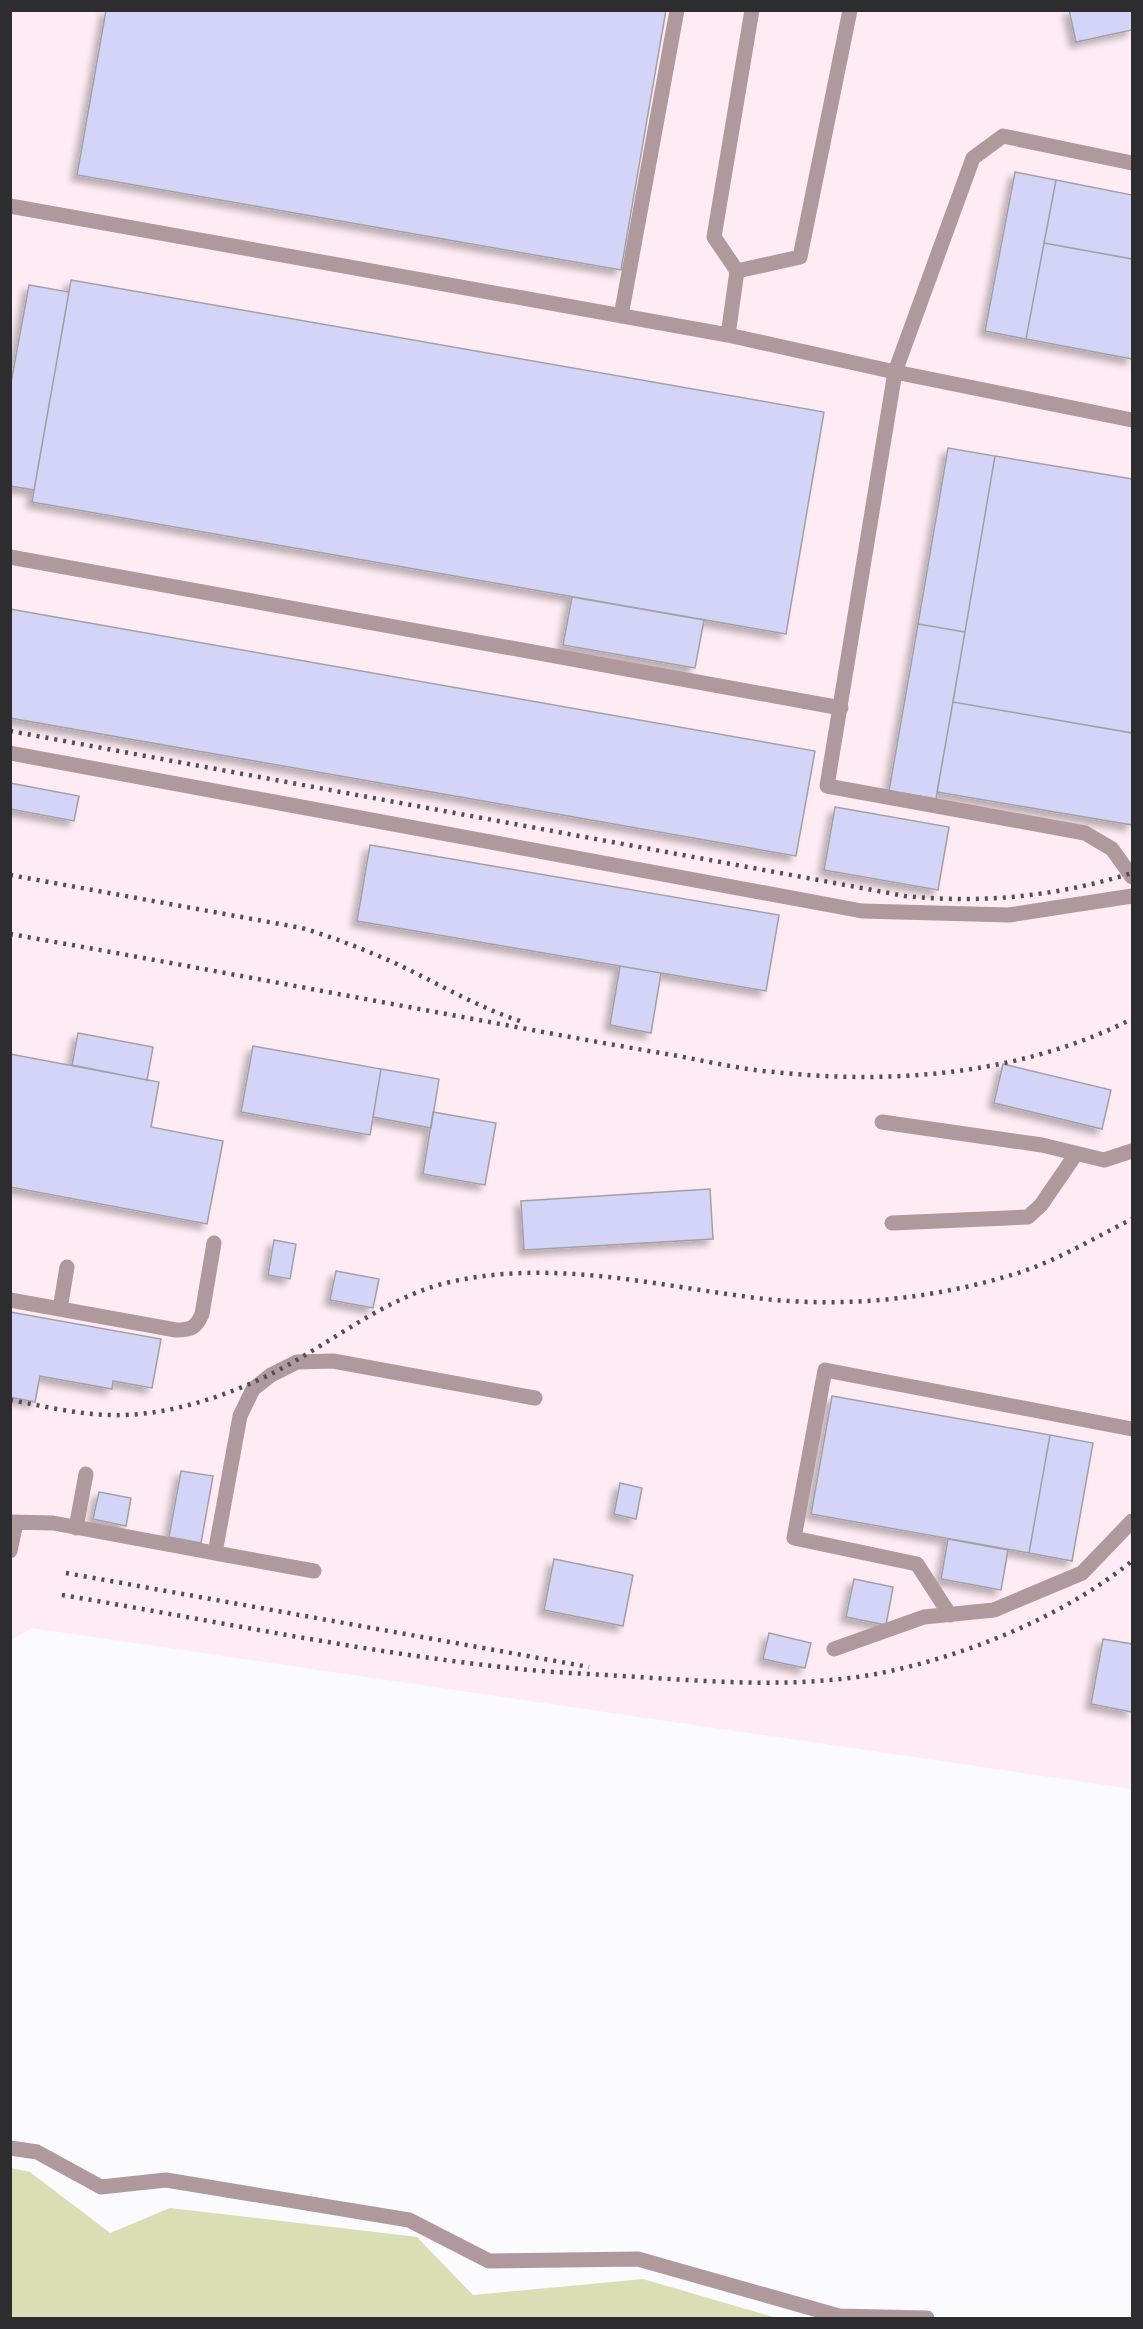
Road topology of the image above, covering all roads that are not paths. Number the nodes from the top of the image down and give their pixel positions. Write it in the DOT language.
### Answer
graph roads {
  1 [pos="677,10"];
  2 [pos="752,10"];
  3 [pos="850,10"];
  4 [pos="1132,163"];
  5 [pos="10,206"];
  6 [pos="737,271"];
  7 [pos="621,316"];
  8 [pos="728,335"];
  9 [pos="895,372"];
  10 [pos="1132,420"];
  11 [pos="10,557"];
  12 [pos="841,708"];
  13 [pos="10,753"];
  14 [pos="1132,877"];
  15 [pos="1132,896"];
  16 [pos="882,1122"];
  17 [pos="1132,1151"];
  18 [pos="1076,1154"];
  19 [pos="892,1223"];
  20 [pos="214,1243"];
  21 [pos="67,1267"];
  22 [pos="10,1300"];
  23 [pos="60,1309"];
  24 [pos="535,1398"];
  25 [pos="1132,1429"];
  26 [pos="86,1474"];
  27 [pos="1132,1521"];
  28 [pos="13,1522"];
  29 [pos="76,1528"];
  30 [pos="10,1551"];
  31 [pos="215,1553"];
  32 [pos="314,1571"];
  33 [pos="951,1614"];
  34 [pos="834,1648"];
  35 [pos="10,2148"];
  36 [pos="927,2319"];
  1 -- 7 [label="lane"];
  2 -- 6 [label="lane"];
  3 -- 6 [label="lane"];
  4 -- 9 [label="lane"];
  5 -- 7 [label="lane"];
  6 -- 8 [label="lane"];
  7 -- 8 [label="lane"];
  8 -- 9 [label="lane"];
  9 -- 10 [label="lane"];
  9 -- 12 [label="lane"];
  11 -- 12 [label="lane"];
  12 -- 14 [label="lane"];
  13 -- 15 [label="lane"];
  16 -- 18 [label="lane"];
  17 -- 18 [label="lane"];
  18 -- 19 [label="lane"];
  20 -- 23 [label="lane"];
  21 -- 23 [label="lane"];
  22 -- 23 [label="lane"];
  24 -- 31 [label="lane"];
  25 -- 33 [label="lane"];
  26 -- 29 [label="lane"];
  27 -- 33 [label="lane"];
  28 -- 29 [label="lane"];
  28 -- 30 [label="lane"];
  29 -- 31 [label="lane"];
  31 -- 32 [label="lane"];
  33 -- 34 [label="lane"];
  35 -- 36 [label="lane"];
}
